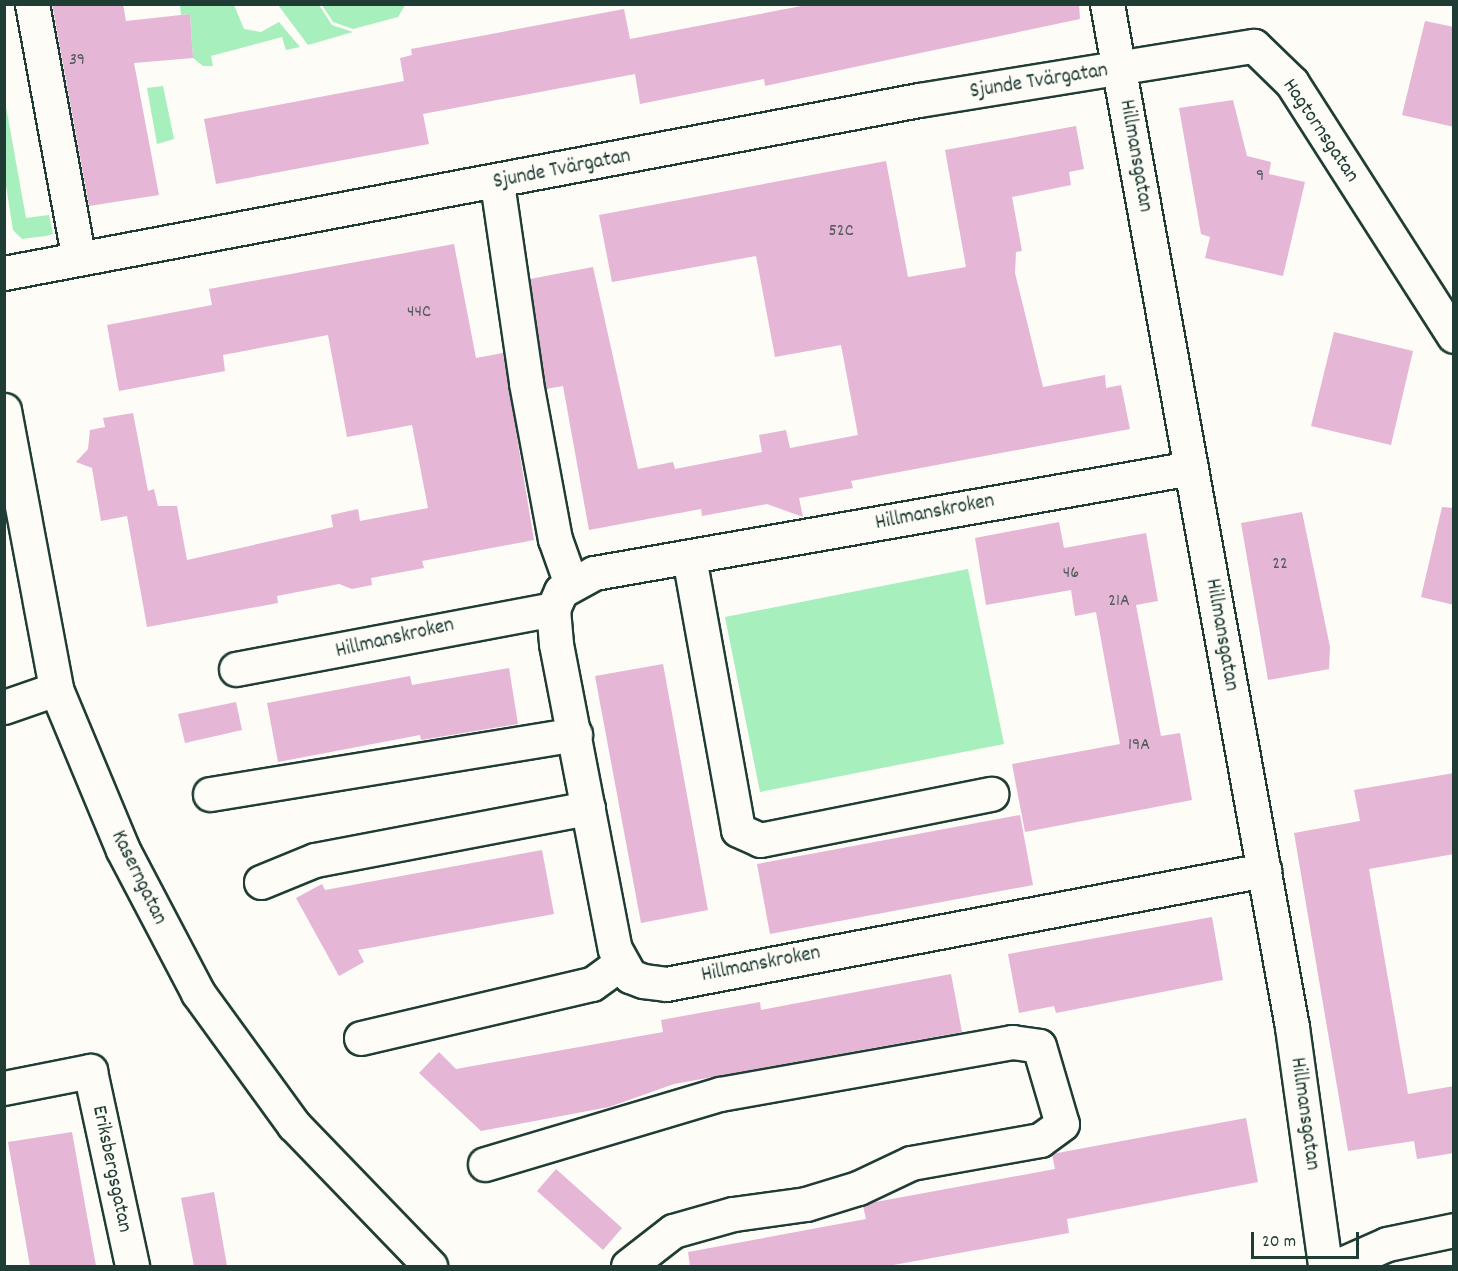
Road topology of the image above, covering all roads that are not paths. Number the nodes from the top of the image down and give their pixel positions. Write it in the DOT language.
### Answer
graph roads {
  1 [pos="32,4"];
  2 [pos="1107,4"];
  3 [pos="1119,70"];
  4 [pos="497,183"];
  5 [pos="80,259"];
  6 [pos="4,273"];
  7 [pos="1454,336"];
  8 [pos="4,410"];
  9 [pos="1191,468"];
  10 [pos="689,557"];
  11 [pos="562,596"];
  12 [pos="236,669"];
  13 [pos="56,689"];
  14 [pos="4,707"];
  15 [pos="575,734"];
  16 [pos="210,794"];
  17 [pos="991,794"];
  18 [pos="588,808"];
  19 [pos="1264,870"];
  20 [pos="261,882"];
  21 [pos="621,963"];
  22 [pos="361,1038"];
  23 [pos="4,1088"];
  24 [pos="485,1164"];
  25 [pos="1454,1230"];
  26 [pos="132,1266"];
  27 [pos="430,1266"];
  28 [pos="628,1266"];
  29 [pos="1325,1266"];
  30 [pos="1337,1266"];
  1 -- 5 [label="street"];
  2 -- 3 [label="street, Hillmansgatan"];
  3 -- 4 [label="street, Sjunde Tvärgatan"];
  3 -- 7 [label="street, Hagtornsgatan"];
  3 -- 9 [label="street, Hillmansgatan"];
  4 -- 5 [label="street, Sjunde Tvärgatan"];
  4 -- 11 [label="street"];
  5 -- 6 [label="street, Sjunde Tvärgatan"];
  8 -- 13 [label="street, Kaserngatan"];
  9 -- 10 [label="street, Hillmanskroken"];
  9 -- 19 [label="street, Hillmansgatan"];
  10 -- 11 [label="street, Hillmanskroken"];
  10 -- 17 [label="street"];
  11 -- 12 [label="street, Hillmanskroken"];
  11 -- 15 [label="street"];
  13 -- 14 [label="street"];
  13 -- 27 [label="street, Kaserngatan"];
  15 -- 16 [label="street"];
  15 -- 18 [label="street"];
  18 -- 20 [label="street"];
  18 -- 21 [label="street"];
  19 -- 21 [label="street, Hillmanskroken"];
  19 -- 29 [label="street, Hillmansgatan"];
  21 -- 22 [label="street"];
  23 -- 26 [label="street, Eriksbergsgatan"];
  24 -- 28 [label="street"];
  25 -- 30 [label="street"];
}
